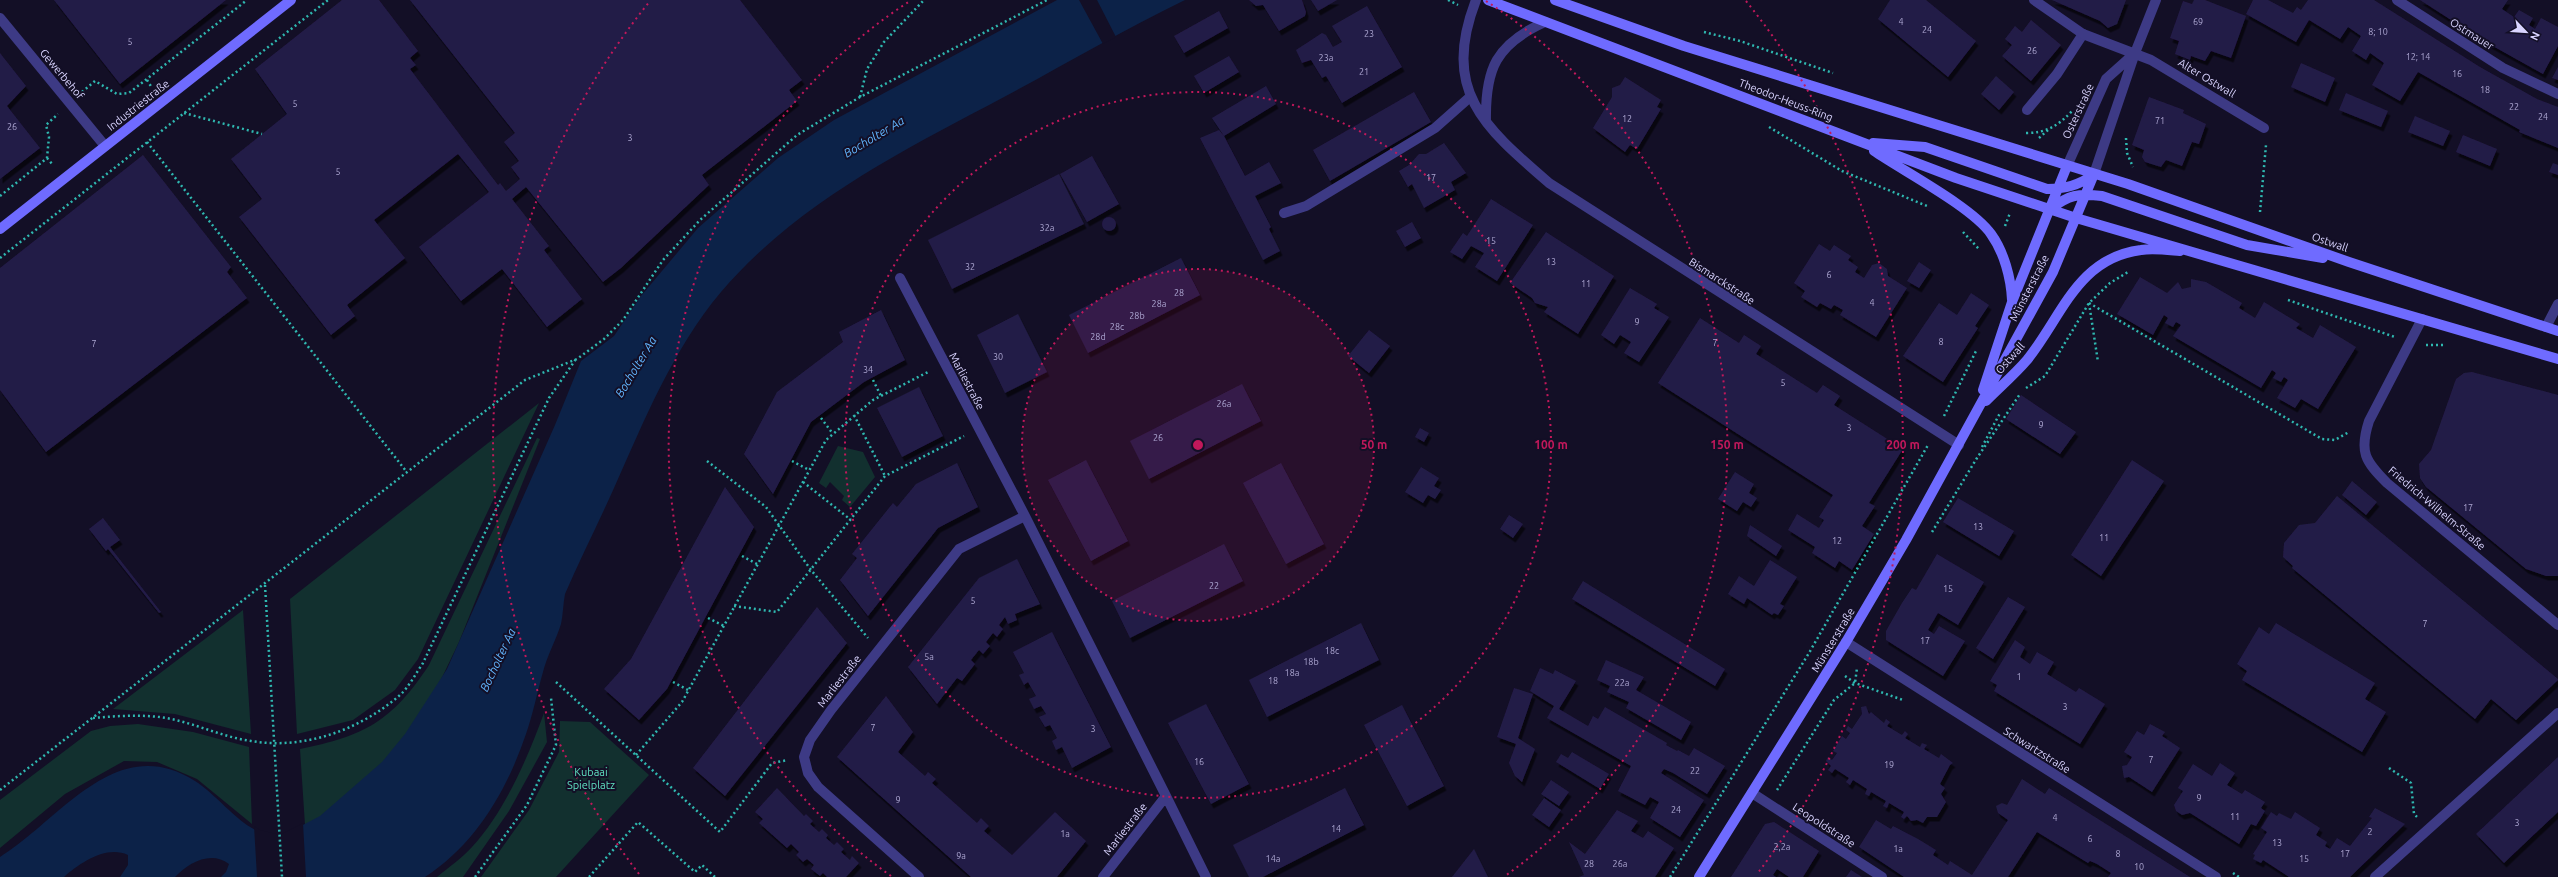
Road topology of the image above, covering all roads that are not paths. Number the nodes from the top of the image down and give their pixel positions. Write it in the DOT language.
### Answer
graph roads {
  1 [pos="291,0"];
  2 [pos="1476,0"];
  3 [pos="1488,0"];
  4 [pos="1555,0"];
  5 [pos="2034,0"];
  6 [pos="2156,0"];
  7 [pos="2396,0"];
  8 [pos="0,18"];
  9 [pos="1545,22"];
  10 [pos="2083,34"];
  11 [pos="2135,53"];
  12 [pos="2558,94"];
  13 [pos="1470,97"];
  14 [pos="2027,110"];
  15 [pos="1486,121"];
  16 [pos="2264,128"];
  17 [pos="1859,141"];
  18 [pos="105,146"];
  19 [pos="2067,166"];
  20 [pos="2094,174"];
  21 [pos="2058,189"];
  22 [pos="2086,194"];
  23 [pos="2050,210"];
  24 [pos="1284,213"];
  25 [pos="2076,218"];
  26 [pos="0,229"];
  27 [pos="2194,251"];
  28 [pos="2349,262"];
  29 [pos="900,278"];
  30 [pos="2012,302"];
  31 [pos="2558,304"];
  32 [pos="2422,319"];
  33 [pos="2546,327"];
  34 [pos="2558,331"];
  35 [pos="2558,359"];
  36 [pos="1978,409"];
  37 [pos="1959,445"];
  38 [pos="1025,516"];
  39 [pos="2558,625"];
  40 [pos="1846,642"];
  41 [pos="2558,712"];
  42 [pos="1752,793"];
  43 [pos="1166,796"];
  44 [pos="919,877"];
  45 [pos="1103,877"];
  46 [pos="1206,877"];
  47 [pos="1698,877"];
  48 [pos="1882,877"];
  49 [pos="2216,877"];
  50 [pos="2375,877"];
  1 -- 18 [label="main road, Industriestraße"];
  2 -- 13 [label="street, Bismarckstraße"];
  3 -- 9 [label="main road, Theodor-Heuss-Ring"];
  4 -- 19 [label="main road, Theodor-Heuss-Ring"];
  5 -- 10 [label="street, Alter Ostwall"];
  6 -- 11 [label="street, Osterstraße"];
  7 -- 12 [label="street, Ostmauer"];
  8 -- 18 [label="street, Gewerbehof"];
  9 -- 15 [label="street"];
  9 -- 17 [label="main road, Theodor-Heuss-Ring"];
  10 -- 11 [label="street, Alter Ostwall"];
  10 -- 14 [label="street"];
  11 -- 16 [label="street, Alter Ostwall"];
  11 -- 19 [label="street, Osterstraße"];
  11 -- 20 [label="street, Osterstraße"];
  13 -- 15 [label="street, Bismarckstraße"];
  13 -- 24 [label="street"];
  15 -- 37 [label="street, Bismarckstraße"];
  17 -- 21 [label="main road"];
  17 -- 23 [label="main road, Theodor-Heuss-Ring"];
  17 -- 30 [label="main road"];
  18 -- 26 [label="main road, Industriestraße"];
  19 -- 20 [label="main road, Theodor-Heuss-Ring"];
  19 -- 21 [label="main road, Münsterstraße"];
  20 -- 21 [label="main road"];
  20 -- 22 [label="main road, Münsterstraße"];
  20 -- 28 [label="main road, Ostwall"];
  21 -- 23 [label="main road, Münsterstraße"];
  22 -- 23 [label="main road"];
  22 -- 25 [label="main road, Münsterstraße"];
  22 -- 28 [label="main road"];
  23 -- 25 [label="main road, Theodor-Heuss-Ring"];
  23 -- 30 [label="main road, Münsterstraße"];
  25 -- 27 [label="main road, Ostwall"];
  25 -- 36 [label="main road, Münsterstraße"];
  27 -- 32 [label="main road, Ostwall"];
  27 -- 36 [label="main road, Ostwall"];
  28 -- 33 [label="main road, Ostwall"];
  29 -- 38 [label="street, Marliestraße"];
  30 -- 36 [label="main road, Münsterstraße"];
  31 -- 33 [label="street"];
  32 -- 35 [label="main road, Ostwall"];
  32 -- 39 [label="street, Friedrich-Wilhelm-Straße"];
  33 -- 34 [label="main road, Ostwall"];
  36 -- 37 [label="main road, Münsterstraße"];
  37 -- 40 [label="main road, Münsterstraße"];
  38 -- 43 [label="street, Marliestraße"];
  38 -- 44 [label="street, Marliestraße"];
  40 -- 42 [label="main road, Münsterstraße"];
  40 -- 49 [label="street, Schwartzstraße"];
  41 -- 50 [label="street"];
  42 -- 47 [label="main road, Münsterstraße"];
  42 -- 48 [label="street, Leopoldstraße"];
  43 -- 45 [label="street, Marliestraße"];
  43 -- 46 [label="street, Marliestraße"];
}
